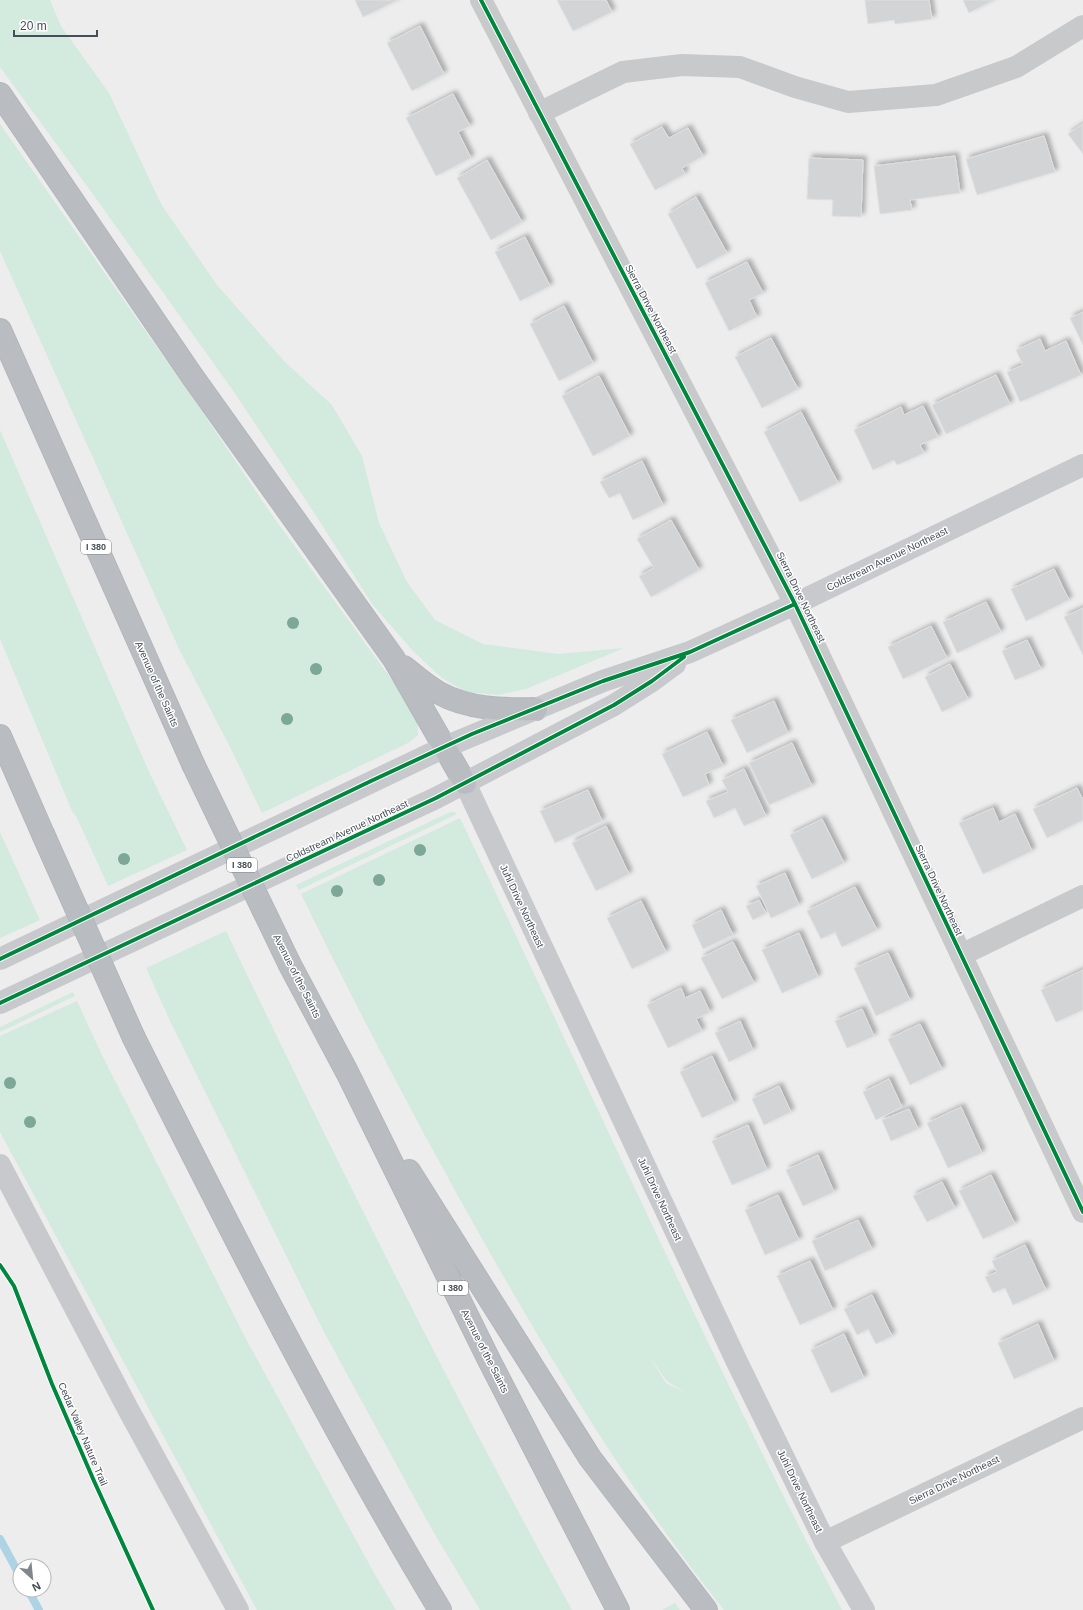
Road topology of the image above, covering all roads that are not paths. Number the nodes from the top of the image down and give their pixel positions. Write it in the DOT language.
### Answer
graph roads {
  1 [pos="481,0"];
  2 [pos="1083,26"];
  3 [pos="0,94"];
  4 [pos="539,112"];
  5 [pos="0,330"];
  6 [pos="1083,465"];
  7 [pos="795,604"];
  8 [pos="690,652"];
  9 [pos="394,659"];
  10 [pos="536,709"];
  11 [pos="0,736"];
  12 [pos="445,746"];
  13 [pos="465,783"];
  14 [pos="1083,896"];
  15 [pos="960,955"];
  16 [pos="0,958"];
  17 [pos="0,1003"];
  18 [pos="347,1072"];
  19 [pos="0,1164"];
  20 [pos="1083,1212"];
  21 [pos="1083,1418"];
  22 [pos="825,1542"];
  23 [pos="238,1610"];
  24 [pos="440,1610"];
  25 [pos="618,1610"];
  26 [pos="706,1610"];
  27 [pos="864,1610"];
  1 -- 4 [label="street, Sierra Drive Northeast"];
  2 -- 4 [label="street"];
  3 -- 9 [label="highway"];
  4 -- 7 [label="street, Sierra Drive Northeast"];
  5 -- 18 [label="highway, Avenue of the Saints / I 380, bridge"];
  6 -- 7 [label="street, Coldstream Avenue Northeast"];
  7 -- 8 [label="street, Coldstream Avenue Northeast"];
  7 -- 15 [label="street, Sierra Drive Northeast"];
  8 -- 10 [label="street, Coldstream Avenue Northeast"];
  8 -- 13 [label="street, Coldstream Avenue Northeast"];
  9 -- 10 [label="highway"];
  9 -- 12 [label="highway"];
  10 -- 12 [label="street, Coldstream Avenue Northeast"];
  11 -- 24 [label="highway, bridge"];
  12 -- 13 [label="highway"];
  12 -- 16 [label="street, Coldstream Avenue Northeast"];
  13 -- 17 [label="street, Coldstream Avenue Northeast"];
  13 -- 22 [label="street, Juhl Drive Northeast"];
  14 -- 15 [label="street"];
  15 -- 20 [label="street, Sierra Drive Northeast"];
  18 -- 25 [label="highway, Avenue of the Saints / I 380"];
  18 -- 26 [label="highway"];
  19 -- 23 [label="street"];
  21 -- 22 [label="street, Sierra Drive Northeast"];
  22 -- 27 [label="street, Juhl Drive Northeast"];
}
